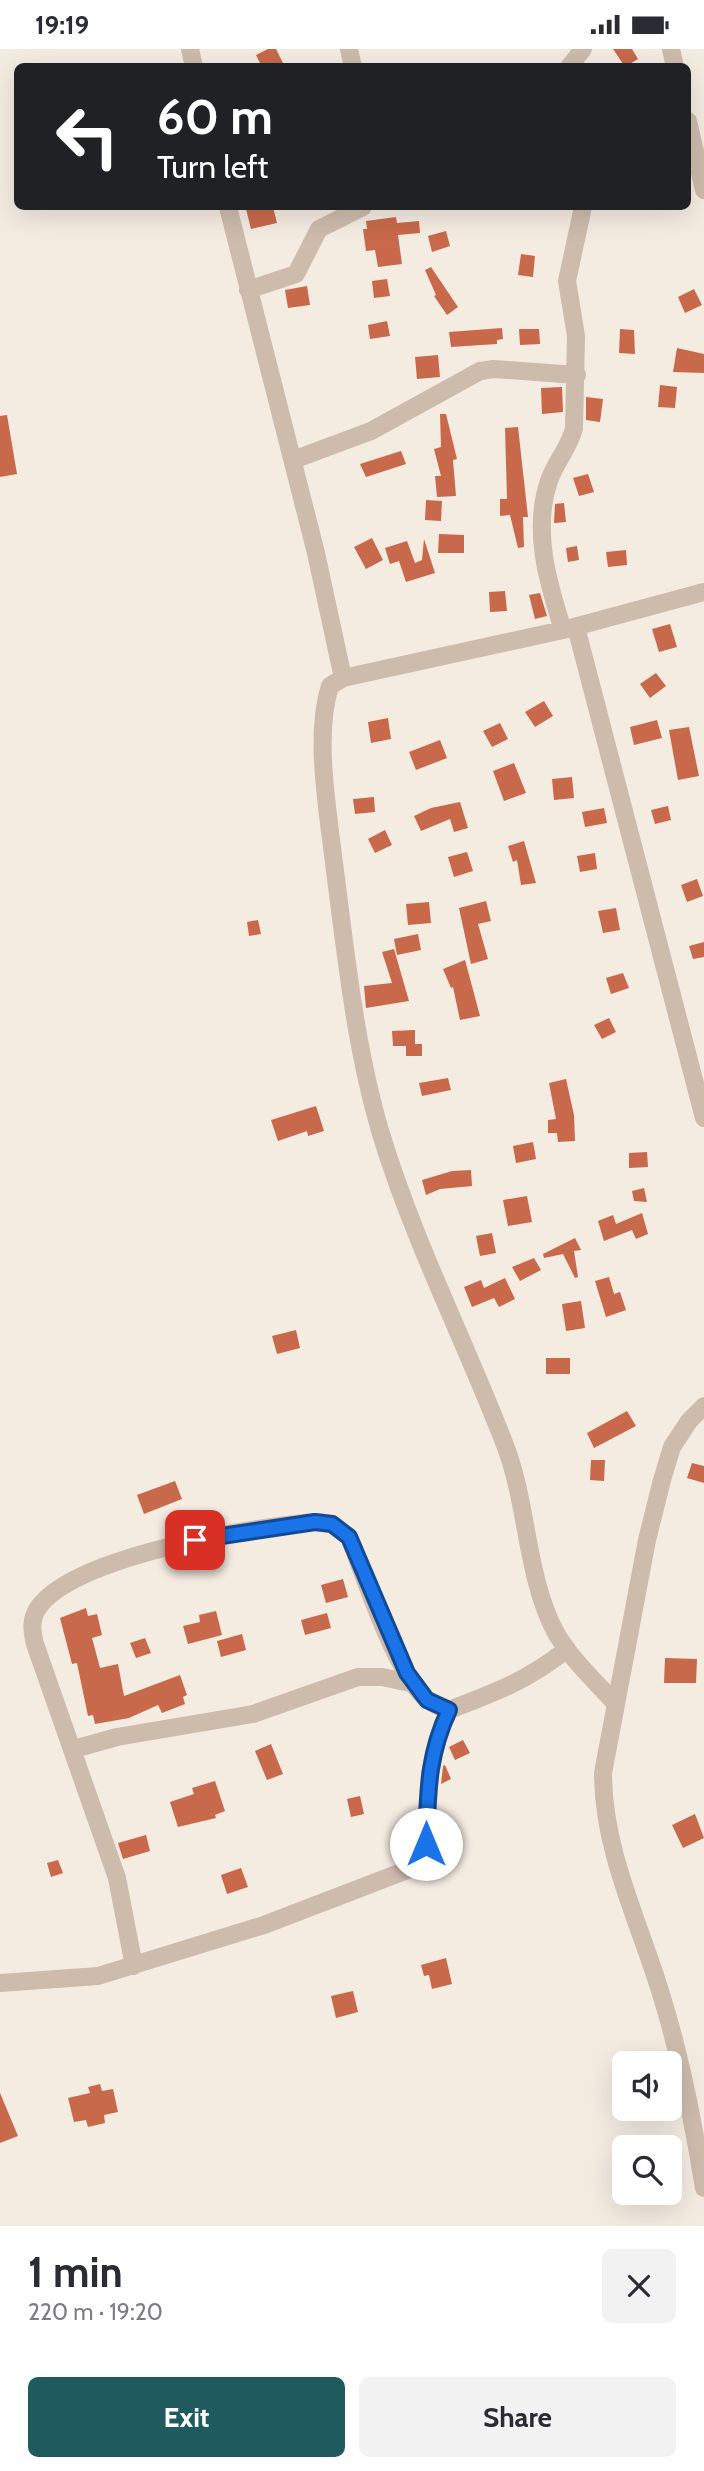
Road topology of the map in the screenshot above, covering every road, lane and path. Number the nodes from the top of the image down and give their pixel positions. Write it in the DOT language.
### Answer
graph roads {
  1 [pos="583,49"];
  2 [pos="572,63"];
  3 [pos="691,134"];
  4 [pos="704,190"];
  5 [pos="229,210"];
  6 [pos="357,210"];
  7 [pos="582,210"];
  8 [pos="248,290"];
  9 [pos="577,375"];
  10 [pos="293,460"];
  11 [pos="704,592"];
  12 [pos="569,629"];
  13 [pos="343,678"];
  14 [pos="704,1118"];
  15 [pos="704,1406"];
  16 [pos="567,1649"];
  17 [pos="415,1684"];
  18 [pos="615,1703"];
  19 [pos="449,1710"];
  20 [pos="74,1749"];
  21 [pos="134,1966"];
  22 [pos="0,1983"];
  23 [pos="704,2188"];
  1 -- 2 [label="street"];
  3 -- 4 [label="street"];
  5 -- 8 [label="street"];
  6 -- 8 [label="street"];
  7 -- 9 [label="street"];
  8 -- 10 [label="street"];
  9 -- 10 [label="street"];
  9 -- 12 [label="street"];
  10 -- 13 [label="street"];
  11 -- 12 [label="street"];
  12 -- 13 [label="street"];
  12 -- 14 [label="street"];
  13 -- 16 [label="street"];
  15 -- 18 [label="street"];
  16 -- 18 [label="street"];
  16 -- 19 [label="street"];
  17 -- 19 [label="street"];
  17 -- 20 [label="street"];
  17 -- 20 [label="street"];
  18 -- 23 [label="street"];
  19 -- 21 [label="street"];
  20 -- 21 [label="street"];
  21 -- 22 [label="street"];
}
